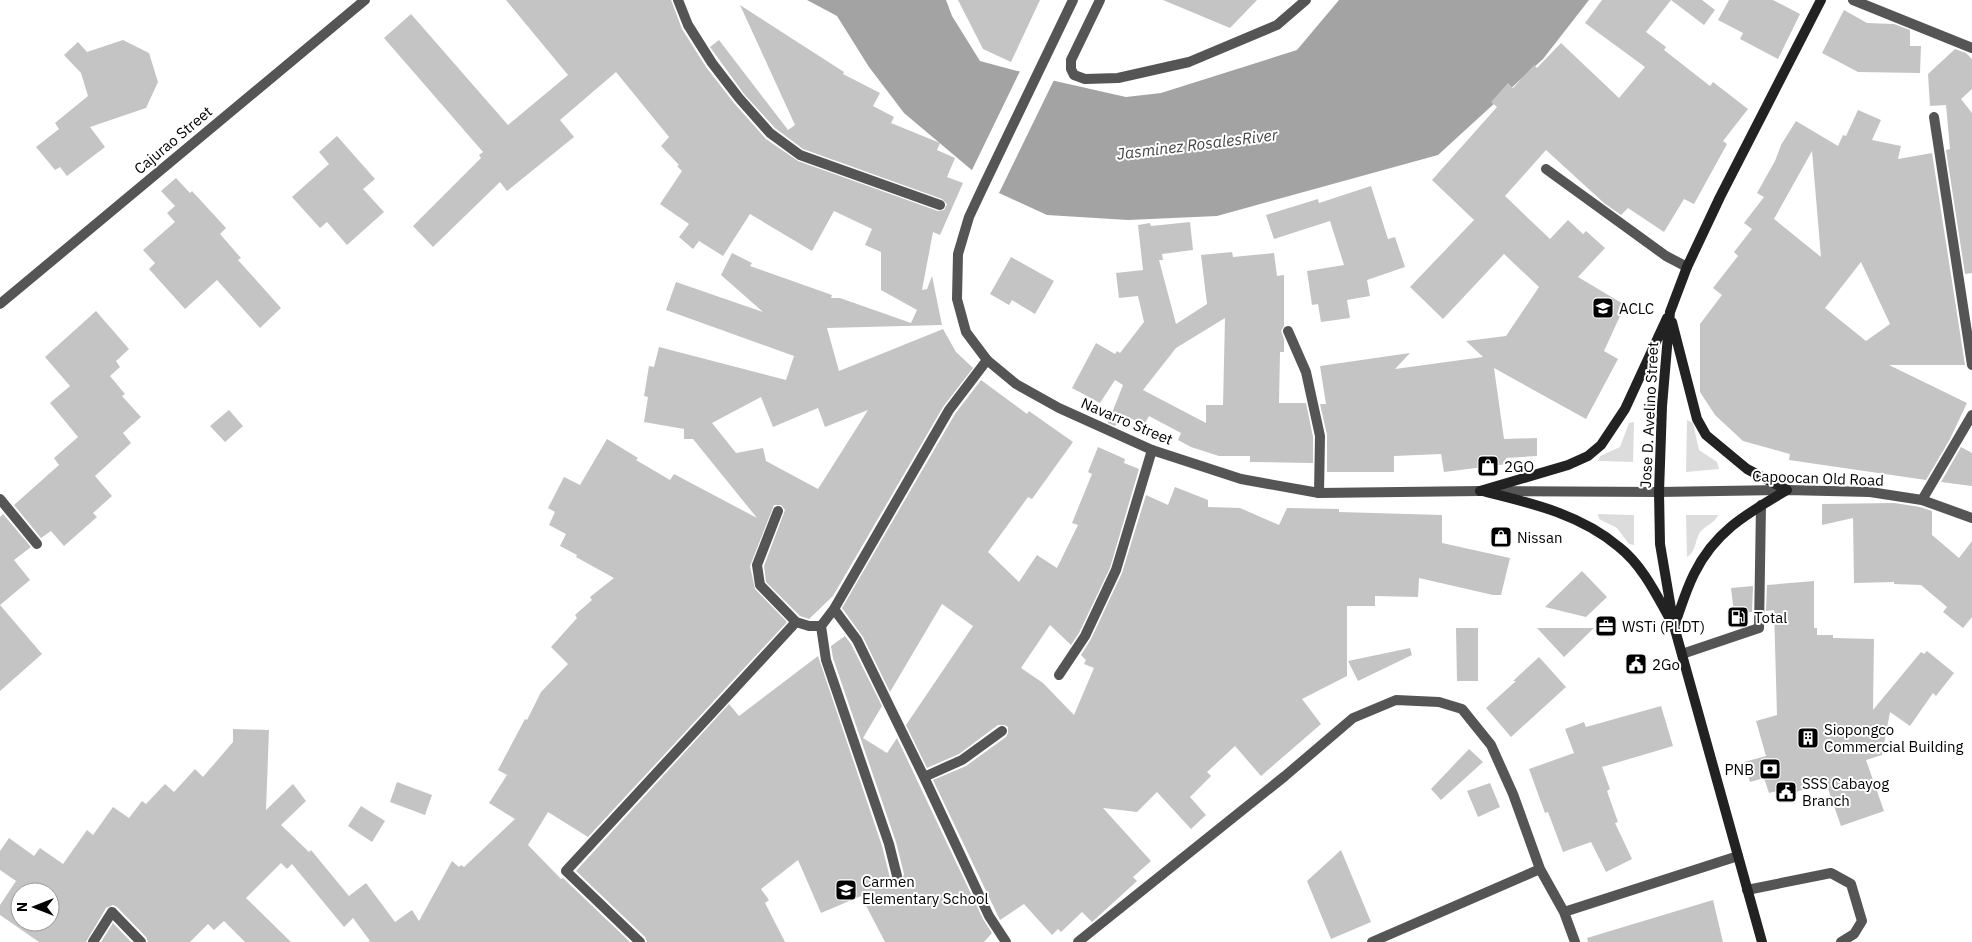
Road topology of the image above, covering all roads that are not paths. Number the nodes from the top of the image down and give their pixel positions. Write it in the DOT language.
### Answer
graph roads {
  1 [pos="365,0"];
  2 [pos="678,0"];
  3 [pos="1073,0"];
  4 [pos="1100,0"];
  5 [pos="1306,0"];
  6 [pos="1821,0"];
  7 [pos="1853,0"];
  8 [pos="1972,48"];
  9 [pos="1934,117"];
  10 [pos="1546,169"];
  11 [pos="940,205"];
  12 [pos="1687,267"];
  13 [pos="0,304"];
  14 [pos="1670,312"];
  15 [pos="1288,331"];
  16 [pos="987,360"];
  17 [pos="1972,365"];
  18 [pos="1972,415"];
  19 [pos="1152,450"];
  20 [pos="1787,490"];
  21 [pos="1480,491"];
  22 [pos="1659,492"];
  23 [pos="1319,493"];
  24 [pos="0,500"];
  25 [pos="1922,500"];
  26 [pos="1761,505"];
  27 [pos="778,511"];
  28 [pos="1972,518"];
  29 [pos="37,544"];
  30 [pos="834,609"];
  31 [pos="796,622"];
  32 [pos="821,626"];
  33 [pos="1674,626"];
  34 [pos="1682,654"];
  35 [pos="1059,675"];
  36 [pos="1002,731"];
  37 [pos="924,777"];
  38 [pos="1738,856"];
  39 [pos="1540,870"];
  40 [pos="897,876"];
  41 [pos="1747,890"];
  42 [pos="1564,912"];
  43 [pos="93,942"];
  44 [pos="141,942"];
  45 [pos="640,942"];
  46 [pos="1006,942"];
  47 [pos="1078,942"];
  48 [pos="1372,942"];
  49 [pos="1574,942"];
  50 [pos="1762,942"];
  51 [pos="1841,942"];
  1 -- 13 [label="street, Cajurao Street"];
  2 -- 11 [label="street"];
  3 -- 16 [label="street, Navarro Street"];
  4 -- 5 [label="street"];
  6 -- 12 [label="main road, Jose D. Avelino Street"];
  7 -- 8 [label="street"];
  9 -- 17 [label="street"];
  10 -- 12 [label="street"];
  12 -- 14 [label="main road, Jose D. Avelino Street"];
  14 -- 20 [label="main road"];
  14 -- 21 [label="main road"];
  14 -- 22 [label="main road, Jose D. Avelino Street"];
  15 -- 23 [label="street"];
  16 -- 19 [label="street, Navarro Street"];
  16 -- 30 [label="street"];
  18 -- 25 [label="street"];
  19 -- 23 [label="street, Navarro Street"];
  19 -- 35 [label="street"];
  20 -- 22 [label="street, Capoocan Old Road"];
  20 -- 25 [label="street, Capoocan Old Road"];
  20 -- 26 [label="main road"];
  21 -- 22 [label="street, Navarro Street"];
  21 -- 23 [label="street, Navarro Street"];
  21 -- 33 [label="main road"];
  22 -- 33 [label="main road, Jose D. Avelino Street"];
  24 -- 29 [label="street"];
  25 -- 28 [label="street, Capoocan Old Road"];
  26 -- 33 [label="main road"];
  26 -- 34 [label="street"];
  27 -- 31 [label="street"];
  30 -- 32 [label="street"];
  30 -- 37 [label="street"];
  31 -- 32 [label="street"];
  31 -- 45 [label="street"];
  32 -- 40 [label="street"];
  33 -- 34 [label="main road, Jose D. Avelino Street"];
  34 -- 38 [label="main road, Jose D. Avelino Street"];
  36 -- 37 [label="street"];
  37 -- 46 [label="street"];
  38 -- 41 [label="main road, Jose D. Avelino Street"];
  38 -- 42 [label="street"];
  39 -- 42 [label="street"];
  39 -- 47 [label="street"];
  39 -- 48 [label="street"];
  41 -- 50 [label="main road, Jose D. Avelino Street"];
  41 -- 51 [label="street"];
  42 -- 49 [label="street"];
  43 -- 44 [label="street"];
}
